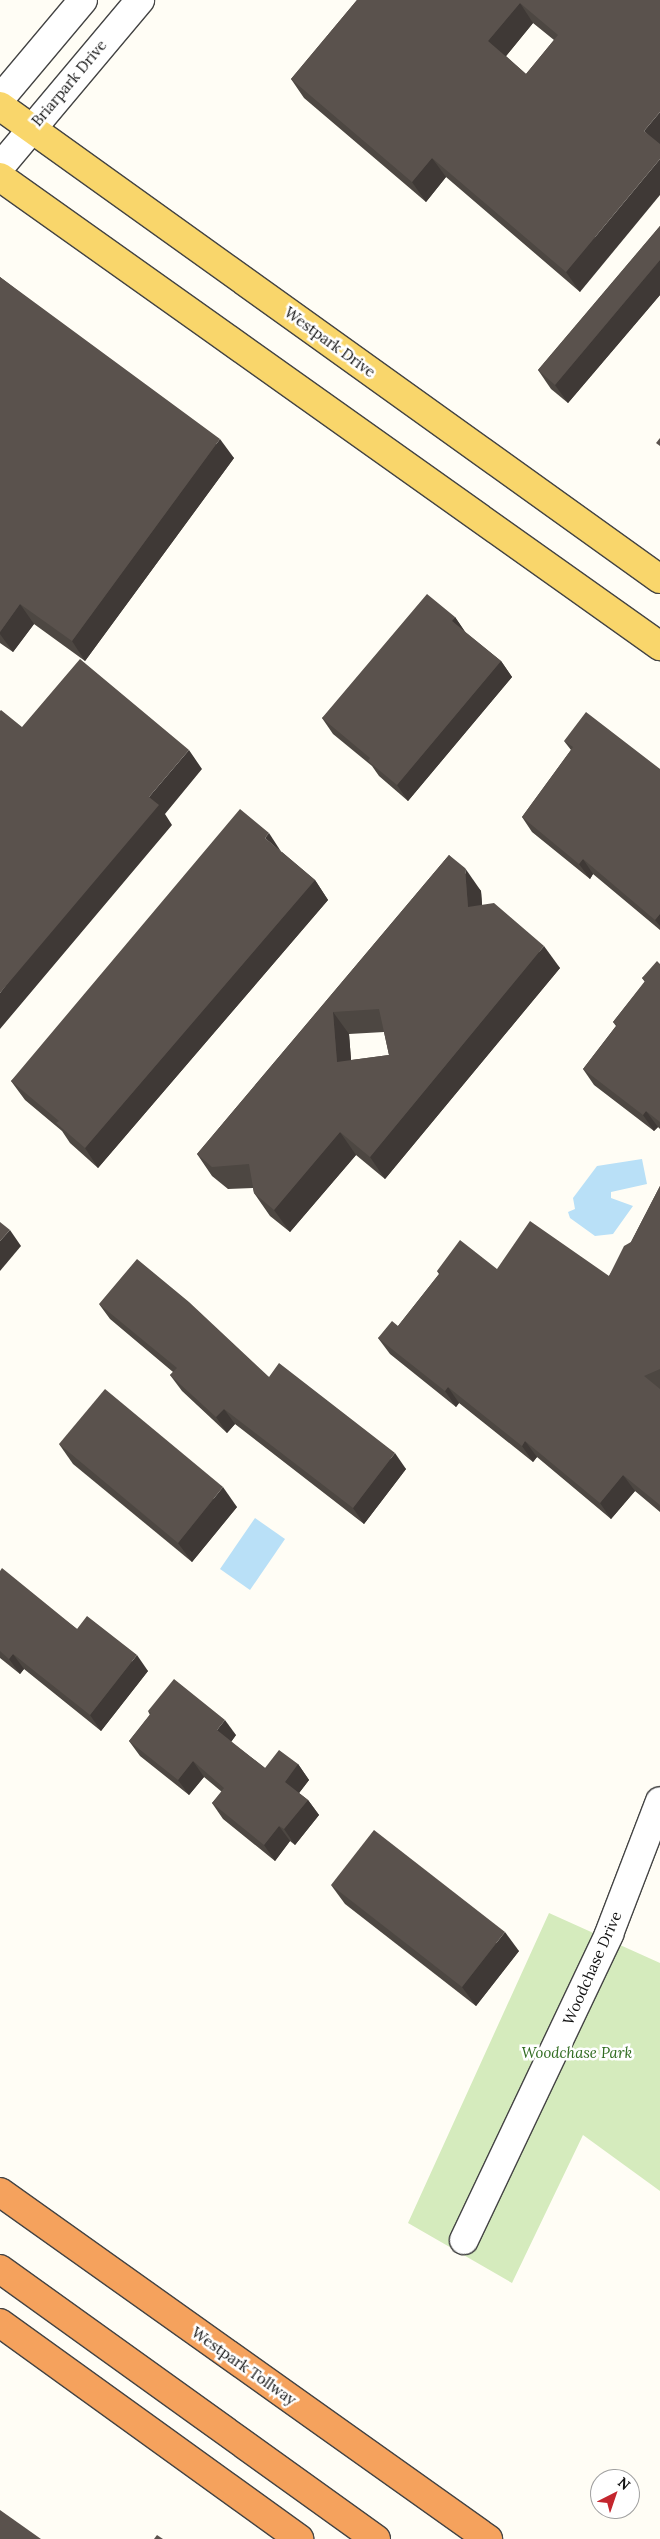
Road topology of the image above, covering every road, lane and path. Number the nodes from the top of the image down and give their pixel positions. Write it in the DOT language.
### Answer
graph roads {
  1 [pos="83,0"];
  2 [pos="140,0"];
  3 [pos="0,99"];
  4 [pos="0,106"];
  5 [pos="31,128"];
  6 [pos="0,166"];
  7 [pos="0,177"];
  8 [pos="660,579"];
  9 [pos="660,646"];
  10 [pos="660,1801"];
  11 [pos="0,2192"];
  12 [pos="464,2240"];
  13 [pos="0,2269"];
  14 [pos="0,2323"];
  15 [pos="487,2538"];
  16 [pos="299,2539"];
  17 [pos="376,2539"];
  1 -- 3 [label="street"];
  2 -- 5 [label="street, Briarpark Drive"];
  4 -- 5 [label="main road, Westpark Drive"];
  5 -- 6 [label="street, Briarpark Drive"];
  5 -- 8 [label="main road, Westpark Drive"];
  7 -- 9 [label="main road"];
  10 -- 12 [label="street, Woodchase Drive"];
  11 -- 15 [label="highway, Westpark Tollway"];
  13 -- 17 [label="highway"];
  14 -- 16 [label="highway"];
}
